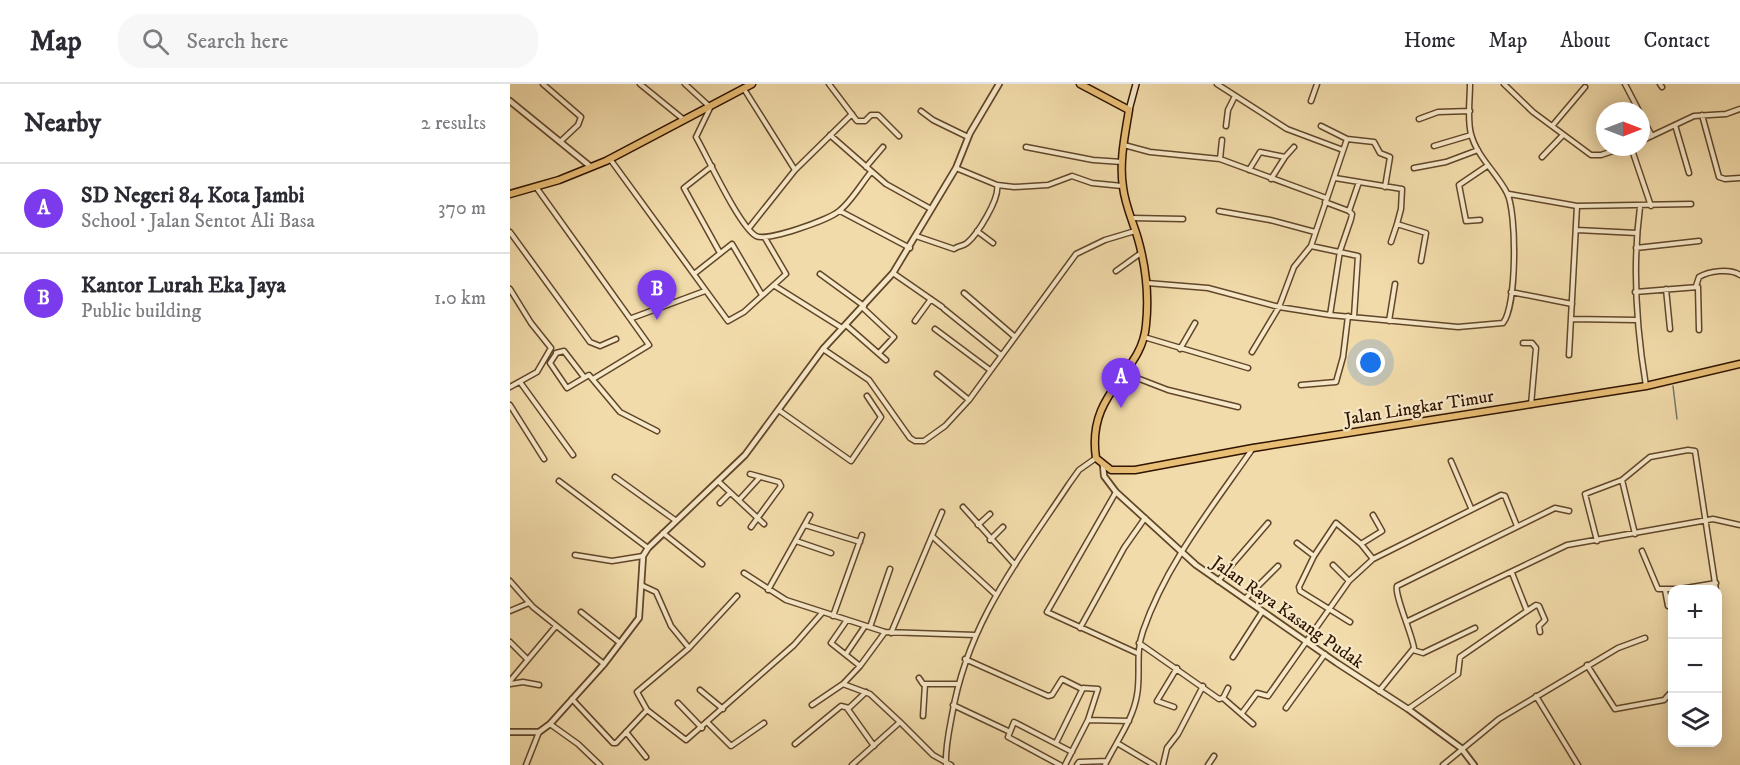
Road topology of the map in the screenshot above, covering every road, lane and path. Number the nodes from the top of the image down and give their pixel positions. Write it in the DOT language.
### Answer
graph roads {
  1 [pos="543,84"];
  2 [pos="640,84"];
  3 [pos="685,84"];
  4 [pos="752,84"];
  5 [pos="829,84"];
  6 [pos="999,84"];
  7 [pos="1080,84"];
  8 [pos="1136,84"];
  9 [pos="1217,84"];
  10 [pos="1317,84"];
  11 [pos="1470,84"];
  12 [pos="1504,84"];
  13 [pos="1625,84"];
  14 [pos="1585,87"];
  15 [pos="744,89"];
  16 [pos="1235,96"];
  17 [pos="1311,100"];
  18 [pos="510,101"];
  19 [pos="1634,102"];
  20 [pos="710,105"];
  21 [pos="1740,109"];
  22 [pos="1129,110"];
  23 [pos="921,111"];
  24 [pos="1470,111"];
  25 [pos="852,114"];
  26 [pos="1702,115"];
  27 [pos="683,119"];
  28 [pos="1419,119"];
  29 [pos="1675,125"];
  30 [pos="1226,126"];
  31 [pos="1321,126"];
  32 [pos="1553,126"];
  33 [pos="1650,132"];
  34 [pos="831,135"];
  35 [pos="1471,135"];
  36 [pos="1563,135"];
  37 [pos="899,136"];
  38 [pos="1652,136"];
  39 [pos="968,137"];
  40 [pos="1347,139"];
  41 [pos="1222,140"];
  42 [pos="561,141"];
  43 [pos="1123,145"];
  44 [pos="1434,146"];
  45 [pos="883,147"];
  46 [pos="1026,147"];
  47 [pos="1294,147"];
  48 [pos="1344,150"];
  49 [pos="1478,150"];
  50 [pos="1596,156"];
  51 [pos="1634,156"];
  52 [pos="1542,157"];
  53 [pos="1285,158"];
  54 [pos="610,159"];
  55 [pos="1220,159"];
  56 [pos="1122,162"];
  57 [pos="712,166"];
  58 [pos="1487,166"];
  59 [pos="591,167"];
  60 [pos="866,167"];
  61 [pos="956,168"];
  62 [pos="1414,168"];
  63 [pos="795,170"];
  64 [pos="1249,170"];
  65 [pos="871,171"];
  66 [pos="1689,173"];
  67 [pos="1335,178"];
  68 [pos="1740,178"];
  69 [pos="1271,179"];
  70 [pos="1359,182"];
  71 [pos="997,184"];
  72 [pos="1122,186"];
  73 [pos="536,187"];
  74 [pos="1385,187"];
  75 [pos="510,194"];
  76 [pos="1508,194"];
  77 [pos="1326,200"];
  78 [pos="1691,204"];
  79 [pos="1578,206"];
  80 [pos="1640,207"];
  81 [pos="1651,207"];
  82 [pos="931,209"];
  83 [pos="840,211"];
  84 [pos="1219,211"];
  85 [pos="1349,211"];
  86 [pos="1132,218"];
  87 [pos="1183,219"];
  88 [pos="1480,220"];
  89 [pos="1397,224"];
  90 [pos="749,228"];
  91 [pos="1577,230"];
  92 [pos="977,231"];
  93 [pos="1136,231"];
  94 [pos="510,232"];
  95 [pos="1316,232"];
  96 [pos="1637,232"];
  97 [pos="916,236"];
  98 [pos="765,238"];
  99 [pos="1699,241"];
  100 [pos="1391,242"];
  101 [pos="993,243"];
  102 [pos="1311,246"];
  103 [pos="910,248"];
  104 [pos="1636,248"];
  105 [pos="1341,251"];
  106 [pos="1142,252"];
  107 [pos="720,253"];
  108 [pos="1421,261"];
  109 [pos="1116,271"];
  110 [pos="893,273"];
  111 [pos="694,274"];
  112 [pos="820,274"];
  113 [pos="1740,275"];
  114 [pos="1146,283"];
  115 [pos="1395,284"];
  116 [pos="774,286"];
  117 [pos="1696,286"];
  118 [pos="510,289"];
  119 [pos="1666,289"];
  120 [pos="705,291"];
  121 [pos="1511,292"];
  122 [pos="1635,292"];
  123 [pos="964,293"];
  124 [pos="762,296"];
  125 [pos="930,299"];
  126 [pos="1572,304"];
  127 [pos="864,307"];
  128 [pos="1279,307"];
  129 [pos="1330,315"];
  130 [pos="1351,316"];
  131 [pos="632,318"];
  132 [pos="1572,319"];
  133 [pos="1636,320"];
  134 [pos="915,321"];
  135 [pos="1389,321"];
  136 [pos="1196,323"];
  137 [pos="844,327"];
  138 [pos="934,329"];
  139 [pos="1670,329"];
  140 [pos="1700,330"];
  141 [pos="1015,337"];
  142 [pos="1144,337"];
  143 [pos="616,339"];
  144 [pos="1523,343"];
  145 [pos="551,348"];
  146 [pos="824,349"];
  147 [pos="1180,349"];
  148 [pos="1252,352"];
  149 [pos="879,353"];
  150 [pos="556,354"];
  151 [pos="1001,355"];
  152 [pos="1569,355"];
  153 [pos="886,360"];
  154 [pos="1740,364"];
  155 [pos="1248,368"];
  156 [pos="990,370"];
  157 [pos="1123,373"];
  158 [pos="937,374"];
  159 [pos="584,377"];
  160 [pos="593,379"];
  161 [pos="520,382"];
  162 [pos="1301,385"];
  163 [pos="1646,386"];
  164 [pos="510,387"];
  165 [pos="867,396"];
  166 [pos="969,400"];
  167 [pos="510,405"];
  168 [pos="1531,405"];
  169 [pos="1238,407"];
  170 [pos="780,411"];
  171 [pos="657,431"];
  172 [pos="1253,448"];
  173 [pos="573,455"];
  174 [pos="1096,458"];
  175 [pos="544,459"];
  176 [pos="1451,461"];
  177 [pos="1102,465"];
  178 [pos="750,474"];
  179 [pos="615,477"];
  180 [pos="760,477"];
  181 [pos="1622,480"];
  182 [pos="560,481"];
  183 [pos="718,481"];
  184 [pos="1116,492"];
  185 [pos="730,493"];
  186 [pos="740,500"];
  187 [pos="720,503"];
  188 [pos="963,507"];
  189 [pos="1471,508"];
  190 [pos="1569,511"];
  191 [pos="942,512"];
  192 [pos="990,514"];
  193 [pos="810,515"];
  194 [pos="1373,515"];
  195 [pos="758,518"];
  196 [pos="1145,518"];
  197 [pos="675,520"];
  198 [pos="1707,521"];
  199 [pos="1268,523"];
  200 [pos="764,524"];
  201 [pos="805,525"];
  202 [pos="978,525"];
  203 [pos="1740,525"];
  204 [pos="1517,526"];
  205 [pos="751,527"];
  206 [pos="1003,527"];
  207 [pos="662,532"];
  208 [pos="1635,534"];
  209 [pos="862,535"];
  210 [pos="932,535"];
  211 [pos="990,540"];
  212 [pos="796,541"];
  213 [pos="1597,541"];
  214 [pos="860,542"];
  215 [pos="1297,543"];
  216 [pos="1361,544"];
  217 [pos="648,548"];
  218 [pos="1642,551"];
  219 [pos="1182,552"];
  220 [pos="831,553"];
  221 [pos="575,555"];
  222 [pos="643,556"];
  223 [pos="1314,556"];
  224 [pos="1373,559"];
  225 [pos="702,564"];
  226 [pos="1015,565"];
  227 [pos="1333,565"];
  228 [pos="1278,566"];
  229 [pos="890,569"];
  230 [pos="744,573"];
  231 [pos="1512,573"];
  232 [pos="510,581"];
  233 [pos="1218,581"];
  234 [pos="1349,581"];
  235 [pos="1716,583"];
  236 [pos="641,585"];
  237 [pos="768,590"];
  238 [pos="1665,590"];
  239 [pos="995,594"];
  240 [pos="737,596"];
  241 [pos="1244,599"];
  242 [pos="530,603"];
  243 [pos="1668,604"];
  244 [pos="1330,608"];
  245 [pos="510,611"];
  246 [pos="1527,611"];
  247 [pos="581,612"];
  248 [pos="1262,612"];
  249 [pos="822,613"];
  250 [pos="833,616"];
  251 [pos="847,620"];
  252 [pos="1408,621"];
  253 [pos="1350,622"];
  254 [pos="556,626"];
  255 [pos="868,627"];
  256 [pos="1080,628"];
  257 [pos="1475,628"];
  258 [pos="885,632"];
  259 [pos="891,633"];
  260 [pos="1540,633"];
  261 [pos="975,635"];
  262 [pos="1645,638"];
  263 [pos="1305,641"];
  264 [pos="510,643"];
  265 [pos="1139,643"];
  266 [pos="620,644"];
  267 [pos="689,648"];
  268 [pos="1413,650"];
  269 [pos="1137,652"];
  270 [pos="846,654"];
  271 [pos="1325,654"];
  272 [pos="1233,657"];
  273 [pos="527,659"];
  274 [pos="965,659"];
  275 [pos="604,664"];
  276 [pos="1587,665"];
  277 [pos="860,666"];
  278 [pos="1177,668"];
  279 [pos="919,678"];
  280 [pos="510,682"];
  281 [pos="843,684"];
  282 [pos="925,684"];
  283 [pos="957,684"];
  284 [pos="539,685"];
  285 [pos="1203,686"];
  286 [pos="1228,688"];
  287 [pos="1082,689"];
  288 [pos="700,690"];
  289 [pos="1379,691"];
  290 [pos="866,692"];
  291 [pos="1670,693"];
  292 [pos="1536,696"];
  293 [pos="1223,698"];
  294 [pos="572,699"];
  295 [pos="678,703"];
  296 [pos="812,705"];
  297 [pos="954,705"];
  298 [pos="1174,707"];
  299 [pos="847,708"];
  300 [pos="1286,708"];
  301 [pos="723,709"];
  302 [pos="1408,709"];
  303 [pos="647,710"];
  304 [pos="1242,713"];
  305 [pos="923,716"];
  306 [pos="1089,720"];
  307 [pos="900,722"];
  308 [pos="1129,722"];
  309 [pos="708,723"];
  310 [pos="764,723"];
  311 [pos="550,724"];
  312 [pos="1253,724"];
  313 [pos="702,728"];
  314 [pos="1008,730"];
  315 [pos="510,732"];
  316 [pos="539,732"];
  317 [pos="627,732"];
  318 [pos="1056,743"];
  319 [pos="1118,743"];
  320 [pos="795,744"];
  321 [pos="874,746"];
  322 [pos="1461,748"];
  323 [pos="1072,752"];
  324 [pos="1214,756"];
  325 [pos="646,757"];
  326 [pos="946,763"];
  327 [pos="1106,763"];
  328 [pos="854,764"];
  329 [pos="526,765"];
  330 [pos="600,765"];
  331 [pos="951,765"];
  332 [pos="1060,765"];
  333 [pos="1065,765"];
  334 [pos="1077,765"];
  335 [pos="1154,765"];
  336 [pos="1163,765"];
  337 [pos="1208,765"];
  338 [pos="1443,765"];
  339 [pos="1474,765"];
  340 [pos="1578,765"];
  1 -- 42 [label="street"];
  2 -- 27 [label="street"];
  3 -- 20 [label="street"];
  4 -- 15 [label="highway"];
  5 -- 25 [label="street"];
  6 -- 39 [label="street"];
  7 -- 22 [label="highway"];
  8 -- 22 [label="main road"];
  9 -- 16 [label="street"];
  10 -- 17 [label="street"];
  11 -- 24 [label="street"];
  12 -- 32 [label="street"];
  13 -- 19 [label="street"];
  14 -- 32 [label="street"];
  15 -- 20 [label="highway"];
  15 -- 63 [label="street"];
  16 -- 30 [label="street"];
  16 -- 48 [label="street"];
  18 -- 42 [label="street"];
  20 -- 27 [label="highway"];
  20 -- 57 [label="street"];
  21 -- 26 [label="street"];
  22 -- 43 [label="highway"];
  23 -- 39 [label="street"];
  24 -- 28 [label="street"];
  24 -- 35 [label="street"];
  25 -- 34 [label="street"];
  25 -- 37 [label="street"];
  26 -- 29 [label="street"];
  26 -- 68 [label="street"];
  27 -- 54 [label="highway"];
  29 -- 38 [label="street"];
  29 -- 66 [label="street"];
  31 -- 40 [label="street"];
  32 -- 36 [label="street"];
  33 -- 38 [label="street"];
  34 -- 60 [label="street"];
  34 -- 63 [label="street"];
  35 -- 44 [label="street"];
  35 -- 49 [label="street"];
  36 -- 50 [label="street"];
  36 -- 52 [label="street"];
  39 -- 61 [label="street"];
  40 -- 48 [label="street"];
  40 -- 74 [label="street"];
  41 -- 55 [label="street"];
  42 -- 59 [label="street"];
  43 -- 55 [label="street"];
  43 -- 56 [label="highway"];
  45 -- 60 [label="street"];
  46 -- 56 [label="street"];
  47 -- 53 [label="street"];
  48 -- 67 [label="street"];
  49 -- 58 [label="street"];
  49 -- 62 [label="street"];
  51 -- 81 [label="street"];
  53 -- 64 [label="street"];
  53 -- 69 [label="street"];
  54 -- 59 [label="highway"];
  54 -- 111 [label="street"];
  55 -- 64 [label="street"];
  56 -- 72 [label="highway"];
  57 -- 90 [label="street"];
  57 -- 107 [label="street"];
  58 -- 76 [label="street"];
  58 -- 88 [label="street"];
  59 -- 73 [label="highway"];
  60 -- 65 [label="street"];
  61 -- 71 [label="street"];
  61 -- 82 [label="street"];
  63 -- 90 [label="street"];
  64 -- 69 [label="street"];
  65 -- 82 [label="street"];
  65 -- 83 [label="street"];
  67 -- 70 [label="street"];
  67 -- 77 [label="street"];
  69 -- 77 [label="street"];
  70 -- 74 [label="street"];
  70 -- 85 [label="street"];
  71 -- 72 [label="street"];
  71 -- 92 [label="street"];
  72 -- 86 [label="highway"];
  73 -- 75 [label="highway"];
  73 -- 131 [label="street"];
  74 -- 89 [label="street"];
  76 -- 79 [label="street"];
  76 -- 121 [label="street"];
  77 -- 85 [label="street"];
  77 -- 95 [label="street"];
  78 -- 81 [label="street"];
  79 -- 80 [label="street"];
  79 -- 91 [label="street"];
  80 -- 81 [label="street"];
  80 -- 96 [label="street"];
  82 -- 97 [label="street"];
  83 -- 98 [label="street"];
  83 -- 103 [label="street"];
  84 -- 95 [label="street"];
  85 -- 105 [label="street"];
  86 -- 87 [label="street"];
  86 -- 93 [label="highway"];
  89 -- 100 [label="street"];
  89 -- 108 [label="street"];
  90 -- 98 [label="street"];
  91 -- 96 [label="street"];
  91 -- 126 [label="street"];
  92 -- 97 [label="street"];
  92 -- 101 [label="street"];
  93 -- 106 [label="highway"];
  93 -- 141 [label="street"];
  94 -- 143 [label="street"];
  95 -- 102 [label="street"];
  96 -- 104 [label="street"];
  97 -- 103 [label="street"];
  98 -- 116 [label="street"];
  99 -- 104 [label="street"];
  102 -- 105 [label="street"];
  102 -- 128 [label="street"];
  103 -- 110 [label="street"];
  104 -- 122 [label="street"];
  105 -- 129 [label="street"];
  105 -- 130 [label="street"];
  106 -- 109 [label="street"];
  106 -- 114 [label="highway"];
  107 -- 111 [label="street"];
  107 -- 124 [label="street"];
  110 -- 125 [label="street"];
  110 -- 127 [label="street"];
  111 -- 120 [label="street"];
  112 -- 127 [label="street"];
  113 -- 117 [label="street"];
  114 -- 128 [label="street"];
  114 -- 142 [label="highway"];
  115 -- 135 [label="street"];
  116 -- 124 [label="street"];
  116 -- 137 [label="street"];
  117 -- 119 [label="street"];
  117 -- 140 [label="street"];
  118 -- 145 [label="street"];
  119 -- 122 [label="street"];
  119 -- 139 [label="street"];
  120 -- 124 [label="street"];
  120 -- 131 [label="street"];
  121 -- 126 [label="street"];
  121 -- 135 [label="street"];
  122 -- 133 [label="street"];
  123 -- 141 [label="street"];
  125 -- 134 [label="street"];
  125 -- 151 [label="street"];
  126 -- 132 [label="street"];
  127 -- 137 [label="street"];
  127 -- 149 [label="street"];
  128 -- 129 [label="street"];
  128 -- 148 [label="street"];
  129 -- 130 [label="street"];
  130 -- 135 [label="street"];
  130 -- 162 [label="street"];
  131 -- 160 [label="street"];
  132 -- 133 [label="street"];
  132 -- 152 [label="street"];
  133 -- 163 [label="street"];
  136 -- 147 [label="street"];
  137 -- 146 [label="street"];
  137 -- 149 [label="street"];
  138 -- 156 [label="street"];
  141 -- 151 [label="street"];
  142 -- 147 [label="street"];
  142 -- 157 [label="highway"];
  144 -- 168 [label="street"];
  145 -- 150 [label="street"];
  145 -- 161 [label="street"];
  146 -- 166 [label="street"];
  146 -- 170 [label="street"];
  147 -- 155 [label="street"];
  149 -- 153 [label="street"];
  150 -- 159 [label="street"];
  150 -- 159 [label="street"];
  151 -- 156 [label="street"];
  154 -- 163 [label="highway, Jalan Lingkar Timur"];
  156 -- 166 [label="street"];
  157 -- 169 [label="street"];
  157 -- 174 [label="highway"];
  158 -- 166 [label="street"];
  159 -- 160 [label="street"];
  160 -- 171 [label="street"];
  161 -- 164 [label="street"];
  161 -- 173 [label="street"];
  163 -- 168 [label="highway, Jalan Lingkar Timur"];
  165 -- 170 [label="street"];
  167 -- 175 [label="street"];
  168 -- 172 [label="highway, Jalan Lingkar Timur"];
  170 -- 183 [label="street"];
  172 -- 177 [label="highway, Jalan Lingkar Timur"];
  172 -- 219 [label="street"];
  174 -- 177 [label="highway"];
  174 -- 226 [label="street"];
  176 -- 189 [label="street"];
  177 -- 184 [label="street, Jalan Raya Kasang Pudak"];
  178 -- 180 [label="street"];
  179 -- 197 [label="street"];
  180 -- 186 [label="street"];
  180 -- 195 [label="street"];
  181 -- 198 [label="street"];
  181 -- 208 [label="street"];
  181 -- 213 [label="street"];
  182 -- 217 [label="street"];
  183 -- 185 [label="street"];
  183 -- 197 [label="street"];
  184 -- 196 [label="street, Jalan Raya Kasang Pudak"];
  184 -- 256 [label="street"];
  185 -- 186 [label="street"];
  185 -- 187 [label="street"];
  186 -- 195 [label="street"];
  188 -- 202 [label="street"];
  189 -- 204 [label="street"];
  189 -- 224 [label="street"];
  190 -- 204 [label="street"];
  191 -- 210 [label="street"];
  192 -- 202 [label="street"];
  193 -- 201 [label="street"];
  194 -- 216 [label="street"];
  195 -- 200 [label="street"];
  195 -- 205 [label="street"];
  196 -- 219 [label="street, Jalan Raya Kasang Pudak"];
  196 -- 256 [label="street"];
  197 -- 207 [label="street"];
  198 -- 203 [label="street"];
  198 -- 208 [label="street"];
  198 -- 235 [label="street"];
  199 -- 233 [label="street"];
  201 -- 212 [label="street"];
  201 -- 214 [label="street"];
  202 -- 211 [label="street"];
  204 -- 252 [label="street"];
  206 -- 211 [label="street"];
  207 -- 217 [label="street"];
  207 -- 225 [label="street"];
  208 -- 213 [label="street"];
  209 -- 214 [label="street"];
  210 -- 239 [label="street"];
  210 -- 259 [label="street"];
  211 -- 226 [label="street"];
  212 -- 220 [label="street"];
  212 -- 237 [label="street"];
  213 -- 231 [label="street"];
  214 -- 250 [label="street"];
  215 -- 223 [label="street"];
  216 -- 223 [label="street"];
  216 -- 224 [label="street"];
  217 -- 222 [label="street"];
  218 -- 238 [label="street"];
  219 -- 233 [label="street, Jalan Raya Kasang Pudak"];
  219 -- 265 [label="street"];
  221 -- 222 [label="street"];
  222 -- 236 [label="street"];
  223 -- 244 [label="street"];
  224 -- 234 [label="street"];
  226 -- 239 [label="street"];
  227 -- 234 [label="street"];
  228 -- 241 [label="street"];
  229 -- 255 [label="street"];
  230 -- 237 [label="street"];
  231 -- 246 [label="street"];
  231 -- 252 [label="street"];
  232 -- 242 [label="street"];
  233 -- 241 [label="street, Jalan Raya Kasang Pudak"];
  234 -- 244 [label="street"];
  235 -- 238 [label="street"];
  236 -- 266 [label="street"];
  236 -- 267 [label="street"];
  237 -- 249 [label="street"];
  238 -- 243 [label="street"];
  239 -- 261 [label="street"];
  240 -- 267 [label="street"];
  241 -- 248 [label="street, Jalan Raya Kasang Pudak"];
  242 -- 245 [label="street"];
  242 -- 254 [label="street"];
  244 -- 253 [label="street"];
  244 -- 263 [label="street"];
  246 -- 260 [label="street"];
  246 -- 302 [label="street"];
  247 -- 266 [label="street"];
  248 -- 263 [label="street, Jalan Raya Kasang Pudak"];
  248 -- 272 [label="street"];
  249 -- 250 [label="street"];
  249 -- 301 [label="street"];
  250 -- 251 [label="street"];
  251 -- 255 [label="street"];
  251 -- 270 [label="street"];
  252 -- 268 [label="street"];
  254 -- 273 [label="street"];
  254 -- 275 [label="street"];
  255 -- 258 [label="street"];
  255 -- 270 [label="street"];
  256 -- 269 [label="street"];
  257 -- 268 [label="street"];
  258 -- 259 [label="street"];
  258 -- 277 [label="street"];
  259 -- 261 [label="street"];
  261 -- 274 [label="street"];
  262 -- 276 [label="street"];
  263 -- 271 [label="street, Jalan Raya Kasang Pudak"];
  263 -- 304 [label="street"];
  264 -- 273 [label="street"];
  265 -- 269 [label="street"];
  265 -- 278 [label="street"];
  266 -- 275 [label="street"];
  267 -- 303 [label="street"];
  268 -- 289 [label="street"];
  269 -- 308 [label="street"];
  270 -- 277 [label="street"];
  271 -- 289 [label="street, Jalan Raya Kasang Pudak"];
  271 -- 300 [label="street"];
  273 -- 280 [label="street"];
  274 -- 283 [label="street"];
  274 -- 287 [label="street"];
  275 -- 294 [label="street"];
  276 -- 291 [label="street"];
  276 -- 292 [label="street"];
  277 -- 281 [label="street"];
  278 -- 285 [label="street"];
  278 -- 298 [label="street"];
  279 -- 282 [label="street"];
  280 -- 284 [label="street"];
  281 -- 290 [label="street"];
  281 -- 296 [label="street"];
  282 -- 283 [label="street"];
  282 -- 305 [label="street"];
  283 -- 297 [label="street"];
  285 -- 293 [label="street"];
  285 -- 336 [label="street"];
  286 -- 293 [label="street"];
  287 -- 306 [label="street"];
  287 -- 318 [label="street"];
  288 -- 301 [label="street"];
  289 -- 302 [label="street, Jalan Raya Kasang Pudak"];
  290 -- 299 [label="street"];
  290 -- 307 [label="street"];
  292 -- 322 [label="street"];
  292 -- 340 [label="street"];
  293 -- 304 [label="street"];
  294 -- 311 [label="street"];
  294 -- 317 [label="street"];
  295 -- 313 [label="street"];
  297 -- 314 [label="street"];
  297 -- 326 [label="street"];
  299 -- 320 [label="street"];
  299 -- 321 [label="street"];
  301 -- 309 [label="street"];
  302 -- 322 [label="street, Jalan Raya Kasang Pudak"];
  303 -- 313 [label="street"];
  303 -- 317 [label="street"];
  304 -- 312 [label="street"];
  306 -- 308 [label="street"];
  306 -- 323 [label="street"];
  307 -- 321 [label="street"];
  307 -- 326 [label="street"];
  308 -- 319 [label="street"];
  309 -- 310 [label="street"];
  309 -- 313 [label="street"];
  311 -- 316 [label="street"];
  311 -- 330 [label="street"];
  314 -- 318 [label="street"];
  314 -- 332 [label="street"];
  315 -- 316 [label="street"];
  316 -- 329 [label="street"];
  317 -- 325 [label="street"];
  318 -- 323 [label="street"];
  319 -- 327 [label="street"];
  319 -- 335 [label="street"];
  321 -- 328 [label="street"];
  322 -- 338 [label="street"];
  322 -- 339 [label="street, Jalan Raya Kasang Pudak"];
  323 -- 333 [label="street"];
  324 -- 337 [label="street"];
  326 -- 331 [label="street"];
  327 -- 334 [label="street"];
}
